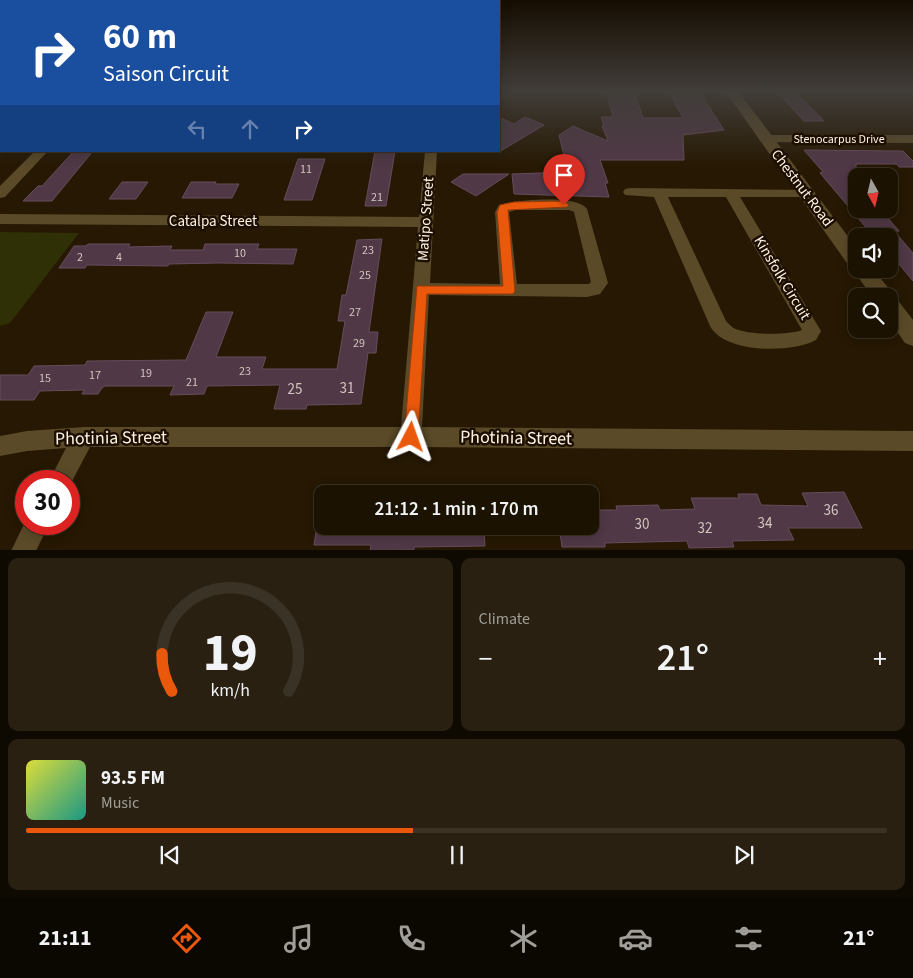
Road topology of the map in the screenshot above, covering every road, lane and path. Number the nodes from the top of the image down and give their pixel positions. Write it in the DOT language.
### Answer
graph roads {
  1 [pos="749,117"];
  2 [pos="765,139"];
  3 [pos="913,139"];
  4 [pos="41,152"];
  5 [pos="431,152"];
  6 [pos="630,192"];
  7 [pos="659,193"];
  8 [pos="730,193"];
  9 [pos="0,194"];
  10 [pos="806,194"];
  11 [pos="0,219"];
  12 [pos="426,222"];
  13 [pos="848,250"];
  14 [pos="869,278"];
  15 [pos="877,288"];
  16 [pos="421,289"];
  17 [pos="509,291"];
  18 [pos="898,316"];
  19 [pos="913,337"];
  20 [pos="84,437"];
  21 [pos="411,437"];
  22 [pos="913,441"];
  23 [pos="0,446"];
  24 [pos="66,470"];
  25 [pos="31,535"];
  26 [pos="23,550"];
  1 -- 2 [label="street, Chestnut Road"];
  2 -- 3 [label="street, Stenocarpus Drive"];
  2 -- 10 [label="street, Chestnut Road"];
  4 -- 9 [label="street"];
  5 -- 12 [label="street, Matipo Street"];
  6 -- 7 [label="street"];
  7 -- 8 [label="street"];
  7 -- 8 [label="street, Kinsfolk Circuit"];
  8 -- 10 [label="street"];
  10 -- 13 [label="street, Chestnut Road"];
  11 -- 12 [label="street, Catalpa Street"];
  12 -- 16 [label="street, Matipo Street"];
  14 -- 15 [label="street"];
  16 -- 17 [label="street"];
  16 -- 21 [label="street, Matipo Street"];
  17 -- 17 [label="street"];
  18 -- 19 [label="street"];
  20 -- 21 [label="street, Photinia Street"];
  20 -- 23 [label="street, Photinia Street"];
  20 -- 24 [label="street"];
  21 -- 22 [label="street, Photinia Street"];
  25 -- 26 [label="street"];
}
